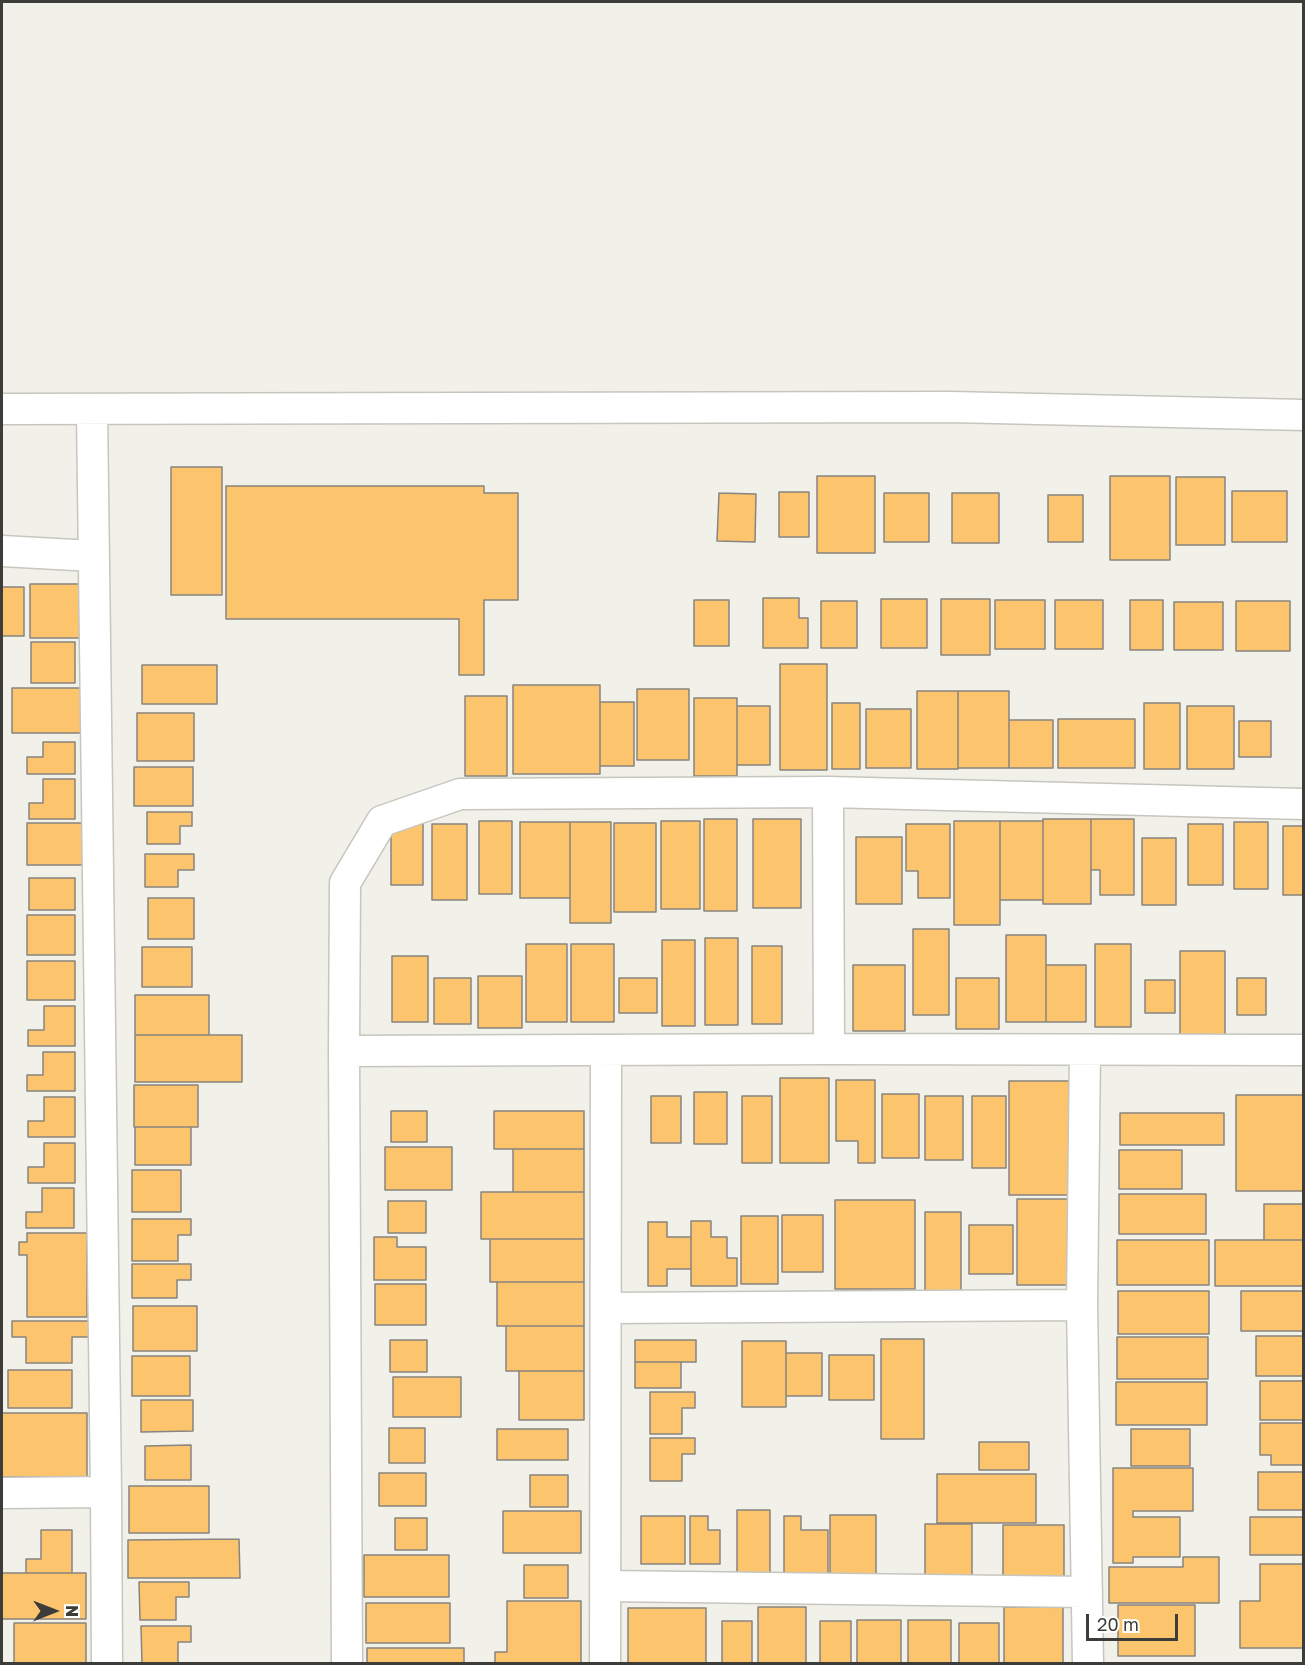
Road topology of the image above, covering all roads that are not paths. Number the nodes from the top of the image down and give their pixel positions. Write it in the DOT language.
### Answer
graph roads {
  1 [pos="2,409"];
  2 [pos="92,410"];
  3 [pos="1304,415"];
  4 [pos="2,551"];
  5 [pos="93,556"];
  6 [pos="828,792"];
  7 [pos="1304,804"];
  8 [pos="829,1049"];
  9 [pos="1304,1050"];
  10 [pos="344,1051"];
  11 [pos="606,1051"];
  12 [pos="1084,1051"];
  13 [pos="1082,1305"];
  14 [pos="606,1308"];
  15 [pos="106,1492"];
  16 [pos="2,1493"];
  17 [pos="606,1587"];
  18 [pos="1086,1592"];
  19 [pos="107,1664"];
  20 [pos="347,1664"];
  21 [pos="605,1664"];
  22 [pos="1088,1664"];
  1 -- 2 [label="street"];
  2 -- 3 [label="street"];
  2 -- 5 [label="street"];
  4 -- 5 [label="street"];
  5 -- 15 [label="street"];
  6 -- 7 [label="street"];
  6 -- 8 [label="street"];
  6 -- 10 [label="street"];
  8 -- 11 [label="street"];
  8 -- 12 [label="street"];
  9 -- 12 [label="street"];
  10 -- 11 [label="street"];
  10 -- 20 [label="street"];
  11 -- 14 [label="street"];
  12 -- 13 [label="street"];
  13 -- 14 [label="street"];
  13 -- 18 [label="street"];
  14 -- 17 [label="street"];
  15 -- 16 [label="street"];
  15 -- 19 [label="street"];
  17 -- 18 [label="street"];
  17 -- 21 [label="street"];
  18 -- 22 [label="street"];
}
